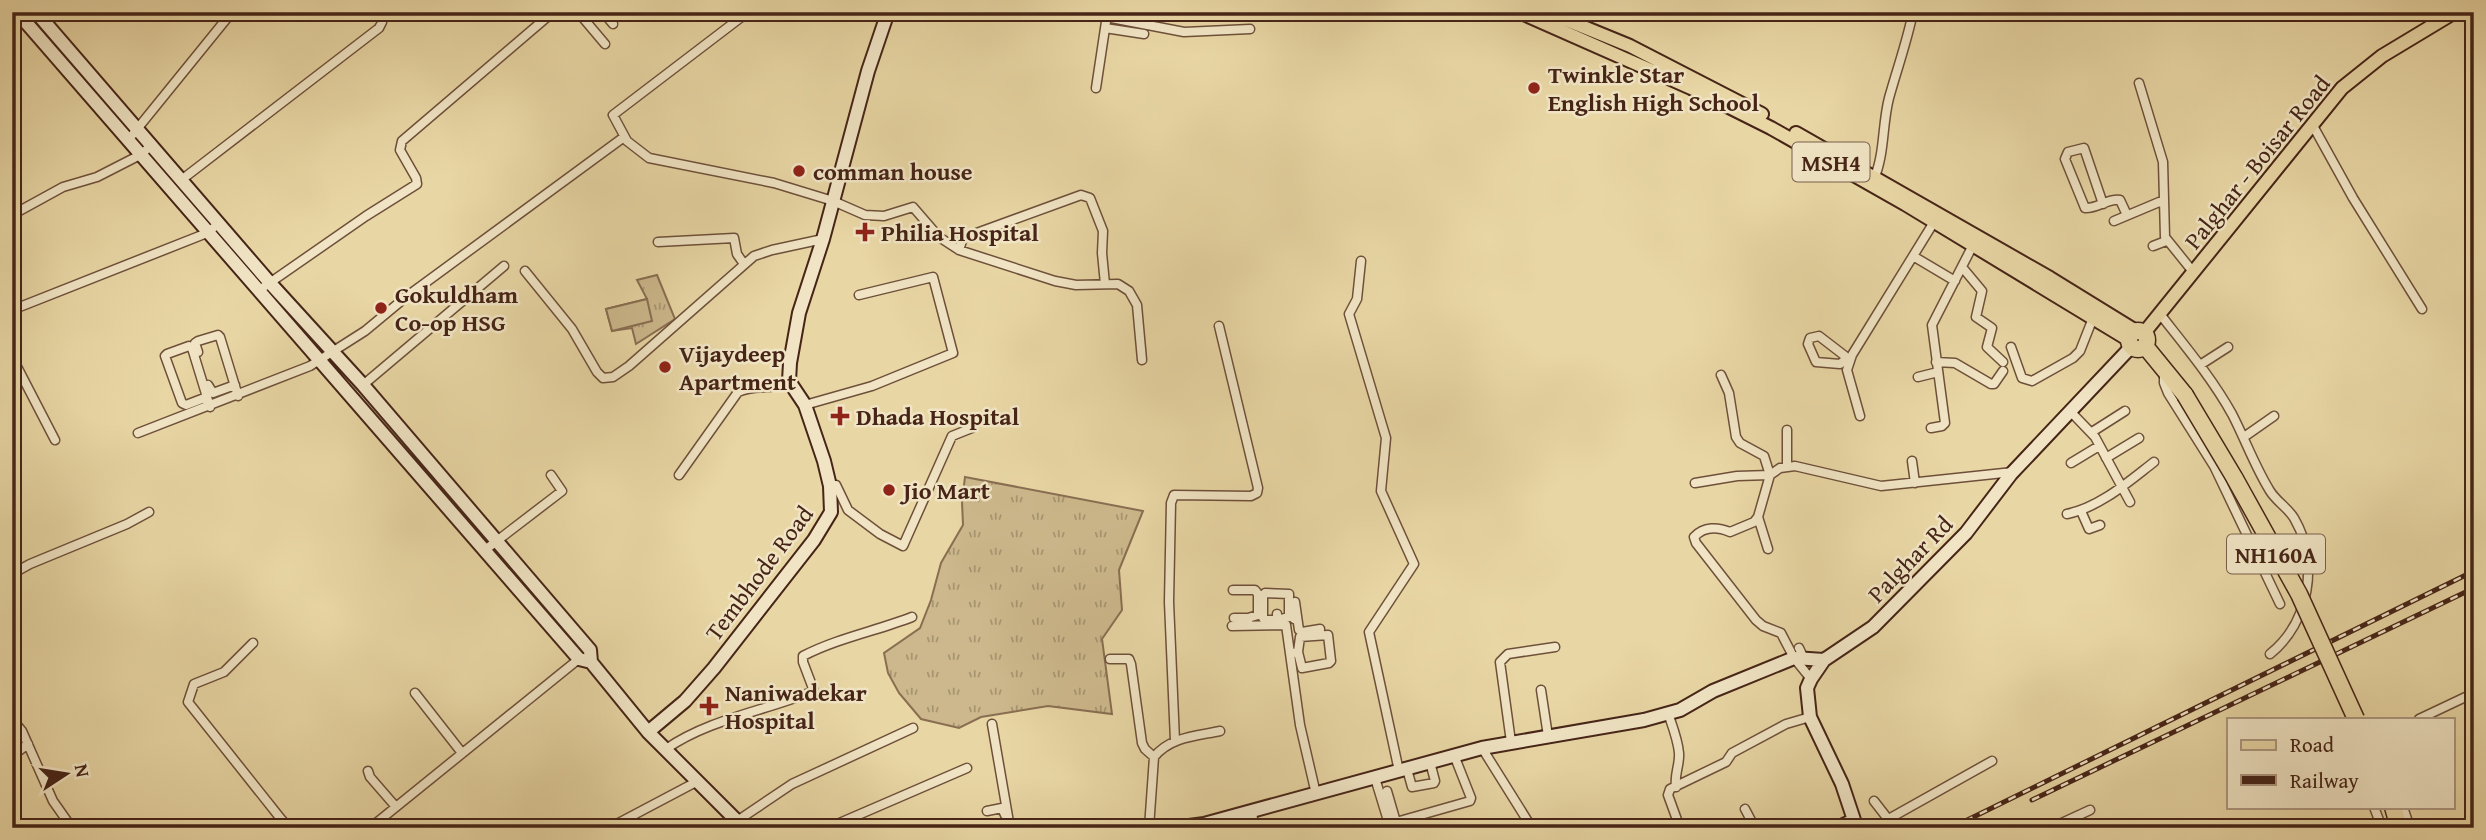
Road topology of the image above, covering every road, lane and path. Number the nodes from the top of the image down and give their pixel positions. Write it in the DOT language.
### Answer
graph roads {
  1 [pos="36,12"];
  2 [pos="232,12"];
  3 [pos="376,12"];
  4 [pos="553,12"];
  5 [pos="578,12"];
  6 [pos="603,12"];
  7 [pos="748,12"];
  8 [pos="888,12"];
  9 [pos="1145,12"];
  10 [pos="1519,12"];
  11 [pos="1548,12"];
  12 [pos="1913,12"];
  13 [pos="2455,12"];
  14 [pos="22,14"];
  15 [pos="1107,15"];
  16 [pos="613,24"];
  17 [pos="1143,24"];
  18 [pos="1105,28"];
  19 [pos="1570,28"];
  20 [pos="1250,29"];
  21 [pos="1144,34"];
  22 [pos="605,44"];
  23 [pos="2139,83"];
  24 [pos="1096,88"];
  25 [pos="2312,124"];
  26 [pos="134,134"];
  27 [pos="624,136"];
  28 [pos="146,150"];
  29 [pos="180,180"];
  30 [pos="1873,181"];
  31 [pos="170,190"];
  32 [pos="2164,200"];
  33 [pos="833,201"];
  34 [pos="2103,204"];
  35 [pos="12,215"];
  36 [pos="2127,215"];
  37 [pos="2114,221"];
  38 [pos="1934,222"];
  39 [pos="218,224"];
  40 [pos="207,233"];
  41 [pos="823,239"];
  42 [pos="2166,241"];
  43 [pos="659,242"];
  44 [pos="1973,245"];
  45 [pos="2153,246"];
  46 [pos="959,250"];
  47 [pos="1913,256"];
  48 [pos="1361,261"];
  49 [pos="744,264"];
  50 [pos="504,266"];
  51 [pos="1962,267"];
  52 [pos="525,271"];
  53 [pos="2193,274"];
  54 [pos="1955,281"];
  55 [pos="270,283"];
  56 [pos="1105,284"];
  57 [pos="258,291"];
  58 [pos="859,295"];
  59 [pos="2422,309"];
  60 [pos="12,310"];
  61 [pos="2160,314"];
  62 [pos="2093,317"];
  63 [pos="1219,326"];
  64 [pos="2137,339"];
  65 [pos="2011,347"];
  66 [pos="2228,347"];
  67 [pos="332,352"];
  68 [pos="12,357"];
  69 [pos="319,360"];
  70 [pos="1142,360"];
  71 [pos="1846,363"];
  72 [pos="2200,365"];
  73 [pos="1937,367"];
  74 [pos="2165,371"];
  75 [pos="1721,375"];
  76 [pos="1919,377"];
  77 [pos="789,381"];
  78 [pos="363,385"];
  79 [pos="235,386"];
  80 [pos="238,396"];
  81 [pos="209,402"];
  82 [pos="805,405"];
  83 [pos="2070,411"];
  84 [pos="2125,411"];
  85 [pos="1860,416"];
  86 [pos="2274,416"];
  87 [pos="972,428"];
  88 [pos="1930,428"];
  89 [pos="1787,430"];
  90 [pos="2091,432"];
  91 [pos="138,433"];
  92 [pos="2244,437"];
  93 [pos="2139,438"];
  94 [pos="55,440"];
  95 [pos="2099,446"];
  96 [pos="416,447"];
  97 [pos="405,457"];
  98 [pos="2106,458"];
  99 [pos="1912,461"];
  100 [pos="2071,463"];
  101 [pos="2154,463"];
  102 [pos="1787,467"];
  103 [pos="2013,472"];
  104 [pos="551,475"];
  105 [pos="679,475"];
  106 [pos="1770,475"];
  107 [pos="1695,483"];
  108 [pos="1915,483"];
  109 [pos="830,486"];
  110 [pos="2122,487"];
  111 [pos="457,495"];
  112 [pos="2130,502"];
  113 [pos="446,505"];
  114 [pos="2081,511"];
  115 [pos="149,512"];
  116 [pos="2067,514"];
  117 [pos="1758,517"];
  118 [pos="2100,525"];
  119 [pos="497,541"];
  120 [pos="1768,549"];
  121 [pos="485,550"];
  122 [pos="12,574"];
  123 [pos="1233,590"];
  124 [pos="1295,602"];
  125 [pos="2280,604"];
  126 [pos="1297,616"];
  127 [pos="912,617"];
  128 [pos="1279,621"];
  129 [pos="1233,622"];
  130 [pos="1248,622"];
  131 [pos="1320,629"];
  132 [pos="253,643"];
  133 [pos="1555,647"];
  134 [pos="1294,653"];
  135 [pos="2270,654"];
  136 [pos="1799,655"];
  137 [pos="587,657"];
  138 [pos="1110,659"];
  139 [pos="1824,660"];
  140 [pos="1811,679"];
  141 [pos="1541,690"];
  142 [pos="415,693"];
  143 [pos="2474,694"];
  144 [pos="1668,713"];
  145 [pos="1811,717"];
  146 [pos="2356,718"];
  147 [pos="2421,718"];
  148 [pos="12,719"];
  149 [pos="992,724"];
  150 [pos="913,728"];
  151 [pos="1220,731"];
  152 [pos="648,732"];
  153 [pos="1548,736"];
  154 [pos="1175,741"];
  155 [pos="1511,742"];
  156 [pos="28,744"];
  157 [pos="1482,748"];
  158 [pos="666,749"];
  159 [pos="462,753"];
  160 [pos="12,755"];
  161 [pos="1454,755"];
  162 [pos="1154,757"];
  163 [pos="1992,761"];
  164 [pos="1430,762"];
  165 [pos="967,768"];
  166 [pos="1403,770"];
  167 [pos="368,771"];
  168 [pos="1375,778"];
  169 [pos="698,781"];
  170 [pos="1676,787"];
  171 [pos="1387,791"];
  172 [pos="1316,794"];
  173 [pos="1874,801"];
  174 [pos="396,807"];
  175 [pos="2374,808"];
  176 [pos="2393,808"];
  177 [pos="2403,808"];
  178 [pos="1745,809"];
  179 [pos="1252,810"];
  180 [pos="2090,810"];
  181 [pos="987,811"];
  182 [pos="2073,818"];
  183 [pos="281,819"];
  184 [pos="1888,819"];
  185 [pos="1854,820"];
  186 [pos="740,824"];
  187 [pos="1391,825"];
  188 [pos="72,828"];
  189 [pos="271,828"];
  190 [pos="289,828"];
  191 [pos="370,828"];
  192 [pos="609,828"];
  193 [pos="828,828"];
  194 [pos="1009,828"];
  195 [pos="1149,828"];
  196 [pos="1174,828"];
  197 [pos="1254,828"];
  198 [pos="1532,828"];
  199 [pos="1680,828"];
  200 [pos="1755,828"];
  201 [pos="1837,828"];
  202 [pos="2051,828"];
  203 [pos="2077,828"];
  204 [pos="2382,828"];
  205 [pos="2399,828"];
  206 [pos="2410,828"];
  1 -- 26 [label="main road"];
  2 -- 26 [label="street"];
  3 -- 29 [label="street"];
  4 -- 55 [label="street"];
  5 -- 22 [label="street"];
  6 -- 16 [label="street"];
  7 -- 27 [label="street"];
  8 -- 33 [label="main road"];
  9 -- 17 [label="street"];
  10 -- 19 [label="main road, MSH4"];
  11 -- 19 [label="main road, MSH4"];
  12 -- 30 [label="street"];
  13 -- 25 [label="main road, Palghar - Boisar Road"];
  14 -- 26 [label="main road"];
  15 -- 17 [label="street"];
  15 -- 18 [label="street"];
  17 -- 20 [label="street"];
  18 -- 21 [label="street"];
  18 -- 24 [label="street"];
  19 -- 30 [label="main road, MSH4"];
  23 -- 32 [label="street"];
  25 -- 53 [label="main road, Palghar - Boisar Road"];
  25 -- 59 [label="street"];
  26 -- 28 [label="main road"];
  27 -- 33 [label="street"];
  27 -- 67 [label="street"];
  28 -- 29 [label="main road"];
  28 -- 31 [label="main road"];
  28 -- 35 [label="street"];
  29 -- 31 [label="street"];
  29 -- 39 [label="main road"];
  30 -- 38 [label="main road, MSH4"];
  30 -- 64 [label="main road, MSH4"];
  31 -- 40 [label="main road"];
  32 -- 36 [label="street"];
  32 -- 42 [label="street"];
  33 -- 41 [label="main road"];
  33 -- 46 [label="street"];
  34 -- 34 [label="street"];
  34 -- 36 [label="street"];
  36 -- 37 [label="street"];
  38 -- 44 [label="main road, MSH4"];
  38 -- 47 [label="street"];
  39 -- 40 [label="street"];
  39 -- 55 [label="main road"];
  40 -- 57 [label="main road"];
  40 -- 60 [label="street"];
  41 -- 49 [label="street"];
  41 -- 77 [label="main road"];
  42 -- 45 [label="street"];
  42 -- 53 [label="street"];
  43 -- 49 [label="street"];
  44 -- 51 [label="street"];
  44 -- 62 [label="main road, MSH4"];
  46 -- 56 [label="street"];
  46 -- 56 [label="street"];
  47 -- 54 [label="street"];
  47 -- 71 [label="street"];
  48 -- 166 [label="street"];
  49 -- 52 [label="street"];
  50 -- 78 [label="street"];
  51 -- 54 [label="street"];
  51 -- 73 [label="street"];
  53 -- 61 [label="main road, Palghar - Boisar Road"];
  54 -- 73 [label="street"];
  55 -- 57 [label="street"];
  55 -- 67 [label="main road"];
  56 -- 70 [label="street"];
  57 -- 69 [label="main road"];
  58 -- 82 [label="street"];
  61 -- 64 [label="main road, Palghar - Boisar Road"];
  61 -- 72 [label="street"];
  62 -- 64 [label="main road, MSH4"];
  62 -- 65 [label="street"];
  63 -- 154 [label="street"];
  64 -- 74 [label="highway, NH160A"];
  64 -- 83 [label="main road, Palghar Rd"];
  66 -- 72 [label="street"];
  67 -- 69 [label="street"];
  67 -- 78 [label="main road"];
  68 -- 94 [label="street"];
  69 -- 80 [label="street"];
  69 -- 97 [label="main road"];
  71 -- 71 [label="street"];
  71 -- 85 [label="street"];
  72 -- 92 [label="street"];
  73 -- 76 [label="street"];
  73 -- 88 [label="street"];
  74 -- 125 [label="street"];
  74 -- 146 [label="highway, NH160A, bridge"];
  75 -- 106 [label="street"];
  77 -- 82 [label="main road, Tembhode Road"];
  77 -- 105 [label="street"];
  78 -- 96 [label="main road"];
  79 -- 79 [label="street"];
  79 -- 80 [label="street"];
  80 -- 81 [label="street"];
  81 -- 81 [label="street"];
  81 -- 91 [label="street"];
  82 -- 109 [label="main road, Tembhode Road"];
  83 -- 90 [label="street"];
  83 -- 103 [label="main road, Palghar Rd"];
  84 -- 90 [label="street"];
  86 -- 92 [label="street"];
  87 -- 109 [label="street"];
  89 -- 102 [label="street"];
  90 -- 95 [label="street"];
  92 -- 135 [label="street"];
  93 -- 98 [label="street"];
  95 -- 98 [label="street"];
  95 -- 100 [label="street"];
  96 -- 97 [label="main road"];
  96 -- 111 [label="main road"];
  97 -- 113 [label="main road"];
  98 -- 110 [label="street"];
  99 -- 108 [label="street"];
  101 -- 110 [label="street"];
  102 -- 106 [label="street"];
  102 -- 108 [label="street"];
  103 -- 108 [label="street"];
  103 -- 139 [label="main road, Palghar Rd"];
  104 -- 119 [label="street"];
  106 -- 107 [label="street"];
  106 -- 117 [label="street"];
  109 -- 152 [label="main road, Tembhode Road"];
  110 -- 112 [label="street"];
  110 -- 114 [label="street"];
  111 -- 113 [label="main road"];
  111 -- 119 [label="main road"];
  113 -- 121 [label="main road"];
  114 -- 116 [label="street"];
  114 -- 118 [label="street"];
  115 -- 122 [label="street"];
  117 -- 120 [label="street"];
  117 -- 136 [label="street"];
  119 -- 121 [label="street"];
  119 -- 137 [label="main road"];
  121 -- 137 [label="main road"];
  123 -- 130 [label="street"];
  124 -- 126 [label="street"];
  126 -- 128 [label="street"];
  126 -- 131 [label="street"];
  127 -- 158 [label="street"];
  128 -- 128 [label="street"];
  128 -- 130 [label="street"];
  128 -- 134 [label="street"];
  129 -- 130 [label="street"];
  132 -- 183 [label="street"];
  133 -- 155 [label="street"];
  134 -- 134 [label="street"];
  134 -- 172 [label="street"];
  136 -- 139 [label="main road"];
  136 -- 140 [label="street"];
  136 -- 144 [label="main road"];
  137 -- 152 [label="main road"];
  137 -- 159 [label="street"];
  138 -- 162 [label="street"];
  139 -- 140 [label="main road, Palghar Rd"];
  140 -- 145 [label="main road"];
  141 -- 153 [label="street"];
  142 -- 159 [label="street"];
  143 -- 147 [label="street"];
  144 -- 153 [label="main road"];
  144 -- 170 [label="street"];
  145 -- 170 [label="street"];
  145 -- 185 [label="main road"];
  148 -- 156 [label="street"];
  149 -- 194 [label="street"];
  150 -- 186 [label="street"];
  151 -- 154 [label="street"];
  152 -- 158 [label="main road"];
  153 -- 155 [label="main road"];
  154 -- 162 [label="street"];
  155 -- 157 [label="main road"];
  156 -- 160 [label="street"];
  156 -- 188 [label="street"];
  157 -- 161 [label="main road"];
  157 -- 198 [label="street"];
  158 -- 169 [label="main road"];
  159 -- 174 [label="street"];
  161 -- 164 [label="main road"];
  161 -- 187 [label="street"];
  162 -- 195 [label="street"];
  163 -- 184 [label="street"];
  164 -- 166 [label="main road"];
  164 -- 166 [label="street"];
  165 -- 193 [label="street"];
  166 -- 168 [label="main road"];
  167 -- 174 [label="street"];
  168 -- 172 [label="main road"];
  168 -- 187 [label="street"];
  169 -- 186 [label="main road"];
  169 -- 192 [label="street"];
  170 -- 199 [label="street"];
  171 -- 187 [label="street"];
  172 -- 179 [label="main road"];
  173 -- 184 [label="street"];
  174 -- 191 [label="street"];
  175 -- 204 [label="street"];
  176 -- 205 [label="highway"];
  177 -- 206 [label="street"];
  178 -- 200 [label="street"];
  179 -- 196 [label="main road"];
  179 -- 197 [label="street"];
  180 -- 182 [label="street"];
  181 -- 194 [label="street"];
  182 -- 202 [label="street"];
  182 -- 203 [label="street"];
  183 -- 189 [label="street"];
  183 -- 190 [label="street"];
  184 -- 185 [label="street"];
  185 -- 201 [label="main road"];
}
